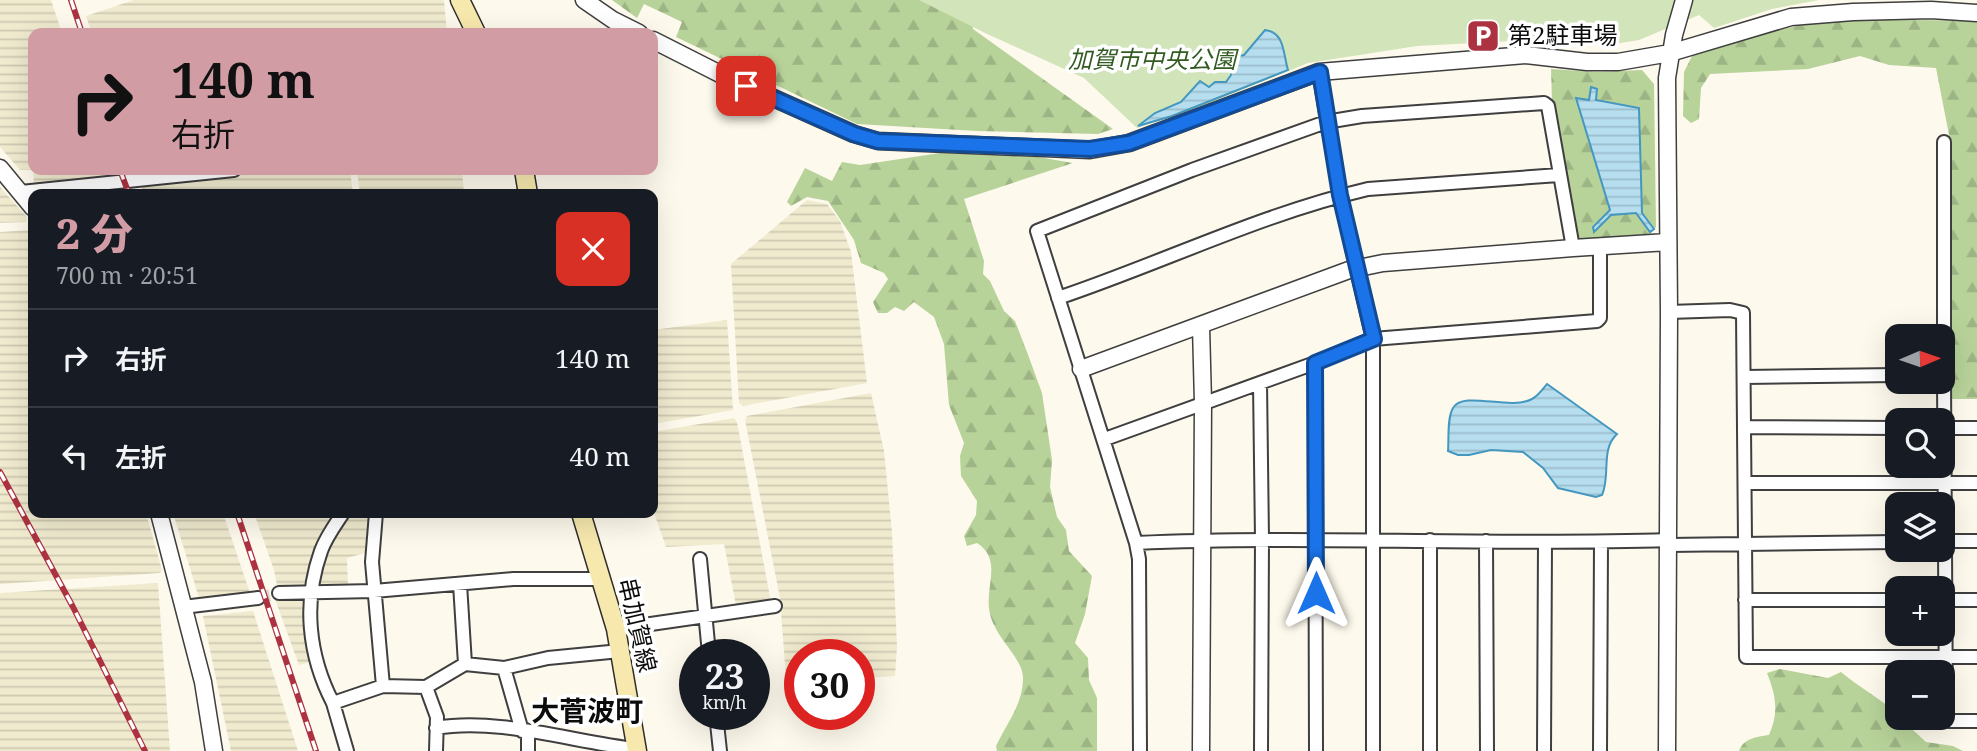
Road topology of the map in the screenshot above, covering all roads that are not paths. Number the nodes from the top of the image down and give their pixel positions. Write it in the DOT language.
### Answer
graph roads {
  1 [pos="460,0"];
  2 [pos="584,0"];
  3 [pos="1684,0"];
  4 [pos="1977,13"];
  5 [pos="474,28"];
  6 [pos="629,28"];
  7 [pos="658,43"];
  8 [pos="1670,53"];
  9 [pos="1320,72"];
  10 [pos="1326,122"];
  11 [pos="1944,142"];
  12 [pos="0,168"];
  13 [pos="186,175"];
  14 [pos="1559,175"];
  15 [pos="50,189"];
  16 [pos="28,191"];
  17 [pos="21,192"];
  18 [pos="1340,195"];
  19 [pos="28,201"];
  20 [pos="1668,242"];
  21 [pos="1600,246"];
  22 [pos="1573,247"];
  23 [pos="1357,269"];
  24 [pos="1058,298"];
  25 [pos="1669,312"];
  26 [pos="1943,324"];
  27 [pos="1201,327"];
  28 [pos="1374,339"];
  29 [pos="1315,363"];
  30 [pos="1081,369"];
  31 [pos="1885,375"];
  32 [pos="1745,377"];
  33 [pos="1260,383"];
  34 [pos="1203,403"];
  35 [pos="1745,427"];
  36 [pos="1885,428"];
  37 [pos="1955,428"];
  38 [pos="1977,428"];
  39 [pos="1105,439"];
  40 [pos="1944,478"];
  41 [pos="1745,483"];
  42 [pos="1944,483"];
  43 [pos="1977,483"];
  44 [pos="1944,492"];
  45 [pos="160,518"];
  46 [pos="339,518"];
  47 [pos="376,518"];
  48 [pos="583,518"];
  49 [pos="1262,539"];
  50 [pos="1202,540"];
  51 [pos="1316,540"];
  52 [pos="1372,540"];
  53 [pos="1430,540"];
  54 [pos="1486,541"];
  55 [pos="1885,541"];
  56 [pos="1955,541"];
  57 [pos="1977,541"];
  58 [pos="1545,542"];
  59 [pos="1601,542"];
  60 [pos="1668,542"];
  61 [pos="1136,543"];
  62 [pos="1745,543"];
  63 [pos="700,559"];
  64 [pos="601,579"];
  65 [pos="460,584"];
  66 [pos="374,592"];
  67 [pos="279,593"];
  68 [pos="309,594"];
  69 [pos="258,598"];
  70 [pos="1745,600"];
  71 [pos="1885,600"];
  72 [pos="1955,600"];
  73 [pos="1977,600"];
  74 [pos="775,606"];
  75 [pos="183,607"];
  76 [pos="705,615"];
  77 [pos="616,629"];
  78 [pos="707,639"];
  79 [pos="1946,646"];
  80 [pos="620,651"];
  81 [pos="1946,657"];
  82 [pos="1977,657"];
  83 [pos="465,664"];
  84 [pos="504,668"];
  85 [pos="383,687"];
  86 [pos="426,687"];
  87 [pos="333,703"];
  88 [pos="1977,721"];
  89 [pos="436,729"];
  90 [pos="718,730"];
  91 [pos="525,731"];
  92 [pos="636,750"];
  93 [pos="214,751"];
  94 [pos="347,751"];
  95 [pos="436,751"];
  96 [pos="528,751"];
  97 [pos="720,751"];
  98 [pos="1140,751"];
  99 [pos="1202,751"];
  100 [pos="1261,751"];
  101 [pos="1316,751"];
  102 [pos="1373,751"];
  103 [pos="1430,751"];
  104 [pos="1486,751"];
  105 [pos="1544,751"];
  106 [pos="1600,751"];
  107 [pos="1667,751"];
  1 -- 5 [label="main road"];
  2 -- 6 [label="street"];
  3 -- 8 [label="street"];
  4 -- 8 [label="street"];
  7 -- 9 [label="street"];
  8 -- 9 [label="street"];
  8 -- 20 [label="street"];
  9 -- 10 [label="street"];
  10 -- 14 [label="street"];
  10 -- 18 [label="street"];
  10 -- 24 [label="street"];
  11 -- 26 [label="street"];
  12 -- 17 [label="street"];
  13 -- 15 [label="street"];
  14 -- 18 [label="street"];
  14 -- 22 [label="street"];
  16 -- 17 [label="street"];
  17 -- 19 [label="street"];
  18 -- 23 [label="street"];
  18 -- 24 [label="street"];
  20 -- 21 [label="street"];
  20 -- 25 [label="street"];
  21 -- 22 [label="street"];
  21 -- 28 [label="street"];
  22 -- 23 [label="street"];
  23 -- 27 [label="street"];
  23 -- 28 [label="street"];
  24 -- 30 [label="street"];
  25 -- 32 [label="street"];
  25 -- 60 [label="street"];
  27 -- 30 [label="street"];
  27 -- 34 [label="street"];
  28 -- 29 [label="street"];
  28 -- 52 [label="street"];
  29 -- 33 [label="street"];
  29 -- 51 [label="street"];
  30 -- 39 [label="street"];
  31 -- 32 [label="street"];
  32 -- 35 [label="street"];
  33 -- 34 [label="street"];
  33 -- 49 [label="street"];
  34 -- 39 [label="street"];
  34 -- 50 [label="street"];
  35 -- 36 [label="street"];
  35 -- 41 [label="street"];
  37 -- 38 [label="street"];
  39 -- 61 [label="street"];
  40 -- 42 [label="street"];
  41 -- 42 [label="street"];
  41 -- 62 [label="street"];
  42 -- 43 [label="street"];
  42 -- 44 [label="street"];
  45 -- 75 [label="street"];
  46 -- 68 [label="street"];
  47 -- 66 [label="street"];
  48 -- 64 [label="main road, 串加賀線"];
  49 -- 50 [label="street"];
  49 -- 51 [label="street"];
  49 -- 100 [label="street"];
  50 -- 61 [label="street"];
  50 -- 99 [label="street"];
  51 -- 52 [label="street"];
  51 -- 101 [label="street"];
  52 -- 53 [label="street"];
  52 -- 102 [label="street"];
  53 -- 54 [label="street"];
  53 -- 103 [label="street"];
  54 -- 58 [label="street"];
  54 -- 104 [label="street"];
  55 -- 62 [label="street"];
  56 -- 57 [label="street"];
  58 -- 59 [label="street"];
  58 -- 105 [label="street"];
  59 -- 60 [label="street"];
  59 -- 106 [label="street"];
  60 -- 62 [label="street"];
  60 -- 107 [label="street"];
  61 -- 98 [label="street"];
  62 -- 70 [label="street"];
  63 -- 76 [label="street"];
  64 -- 65 [label="street"];
  64 -- 77 [label="main road, 串加賀線"];
  65 -- 66 [label="street"];
  65 -- 83 [label="street"];
  66 -- 68 [label="street"];
  66 -- 85 [label="street"];
  67 -- 68 [label="street"];
  68 -- 87 [label="street"];
  69 -- 75 [label="street"];
  70 -- 71 [label="street"];
  70 -- 81 [label="street"];
  72 -- 73 [label="street"];
  74 -- 76 [label="street"];
  75 -- 93 [label="street"];
  76 -- 77 [label="street"];
  76 -- 78 [label="street"];
  77 -- 80 [label="main road, 串加賀線"];
  79 -- 81 [label="street"];
  80 -- 84 [label="street"];
  80 -- 92 [label="main road, 串加賀線"];
  81 -- 82 [label="street"];
  81 -- 88 [label="street"];
  83 -- 84 [label="street"];
  83 -- 86 [label="street"];
  84 -- 91 [label="street"];
  85 -- 86 [label="street"];
  85 -- 87 [label="street"];
  86 -- 89 [label="street"];
  87 -- 94 [label="street"];
  89 -- 91 [label="street"];
  89 -- 95 [label="street"];
  90 -- 97 [label="street"];
  91 -- 92 [label="street"];
  91 -- 96 [label="street"];
}
